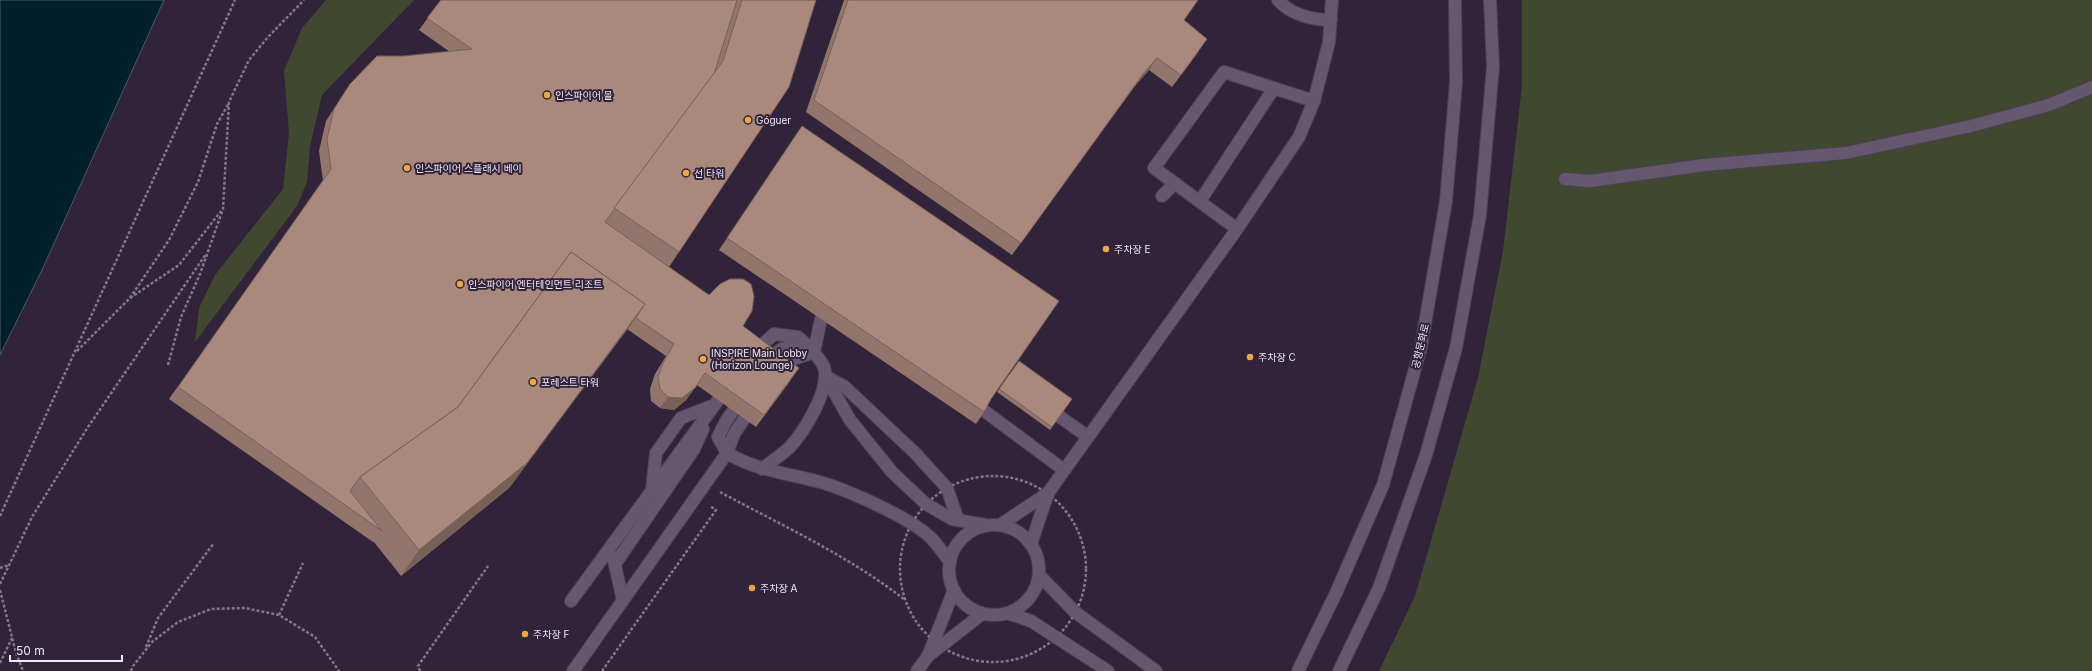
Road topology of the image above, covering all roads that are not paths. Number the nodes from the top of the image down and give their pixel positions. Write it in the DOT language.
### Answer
graph roads {
  1 [pos="1278,0"];
  2 [pos="1332,0"];
  3 [pos="1455,0"];
  4 [pos="1490,0"];
  5 [pos="1331,20"];
  6 [pos="2092,87"];
  7 [pos="1274,88"];
  8 [pos="1314,101"];
  9 [pos="1565,179"];
  10 [pos="1175,183"];
  11 [pos="1162,196"];
  12 [pos="1200,201"];
  13 [pos="1237,229"];
  14 [pos="821,319"];
  15 [pos="814,352"];
  16 [pos="746,362"];
  17 [pos="762,370"];
  18 [pos="825,376"];
  19 [pos="772,380"];
  20 [pos="732,381"];
  21 [pos="748,389"];
  22 [pos="759,397"];
  23 [pos="715,404"];
  24 [pos="983,410"];
  25 [pos="1060,417"];
  26 [pos="1087,436"];
  27 [pos="727,453"];
  28 [pos="762,469"];
  29 [pos="1064,470"];
  30 [pos="652,490"];
  31 [pos="1048,493"];
  32 [pos="958,520"];
  33 [pos="1000,525"];
  34 [pos="986,526"];
  35 [pos="1031,544"];
  36 [pos="611,546"];
  37 [pos="950,562"];
  38 [pos="615,564"];
  39 [pos="1039,575"];
  40 [pos="954,590"];
  41 [pos="623,600"];
  42 [pos="571,601"];
  43 [pos="1007,613"];
  44 [pos="982,614"];
  45 [pos="937,643"];
  46 [pos="1298,669"];
  47 [pos="573,671"];
  48 [pos="917,671"];
  49 [pos="1108,671"];
  50 [pos="1156,671"];
  51 [pos="1339,671"];
  1 -- 5 [label="street"];
  2 -- 5 [label="street"];
  3 -- 46 [label="street, 공항문화로"];
  4 -- 51 [label="street"];
  5 -- 8 [label="street"];
  6 -- 9 [label="street"];
  7 -- 8 [label="street"];
  7 -- 10 [label="street"];
  7 -- 12 [label="street"];
  8 -- 13 [label="street"];
  10 -- 11 [label="street"];
  10 -- 12 [label="street"];
  12 -- 13 [label="street"];
  13 -- 26 [label="street"];
  14 -- 15 [label="street"];
  15 -- 16 [label="street"];
  15 -- 17 [label="street"];
  15 -- 18 [label="street"];
  15 -- 19 [label="street"];
  18 -- 28 [label="street"];
  18 -- 32 [label="street"];
  18 -- 32 [label="street"];
  20 -- 23 [label="street"];
  21 -- 27 [label="street"];
  22 -- 27 [label="street"];
  23 -- 30 [label="street"];
  23 -- 30 [label="street"];
  23 -- 38 [label="street"];
  24 -- 29 [label="street"];
  25 -- 26 [label="street"];
  26 -- 29 [label="street"];
  27 -- 28 [label="street"];
  27 -- 41 [label="street"];
  28 -- 37 [label="street"];
  29 -- 31 [label="street"];
  30 -- 36 [label="street"];
  31 -- 33 [label="street"];
  31 -- 35 [label="street"];
  32 -- 34 [label="street"];
  33 -- 34 [label="street"];
  33 -- 35 [label="street"];
  34 -- 37 [label="street"];
  35 -- 39 [label="street"];
  36 -- 38 [label="street"];
  36 -- 42 [label="street"];
  37 -- 40 [label="street"];
  38 -- 41 [label="street"];
  39 -- 43 [label="street"];
  39 -- 50 [label="street"];
  40 -- 44 [label="street"];
  40 -- 45 [label="street"];
  41 -- 47 [label="street"];
  43 -- 44 [label="street"];
  43 -- 49 [label="street"];
  44 -- 45 [label="street"];
  45 -- 48 [label="street"];
}
